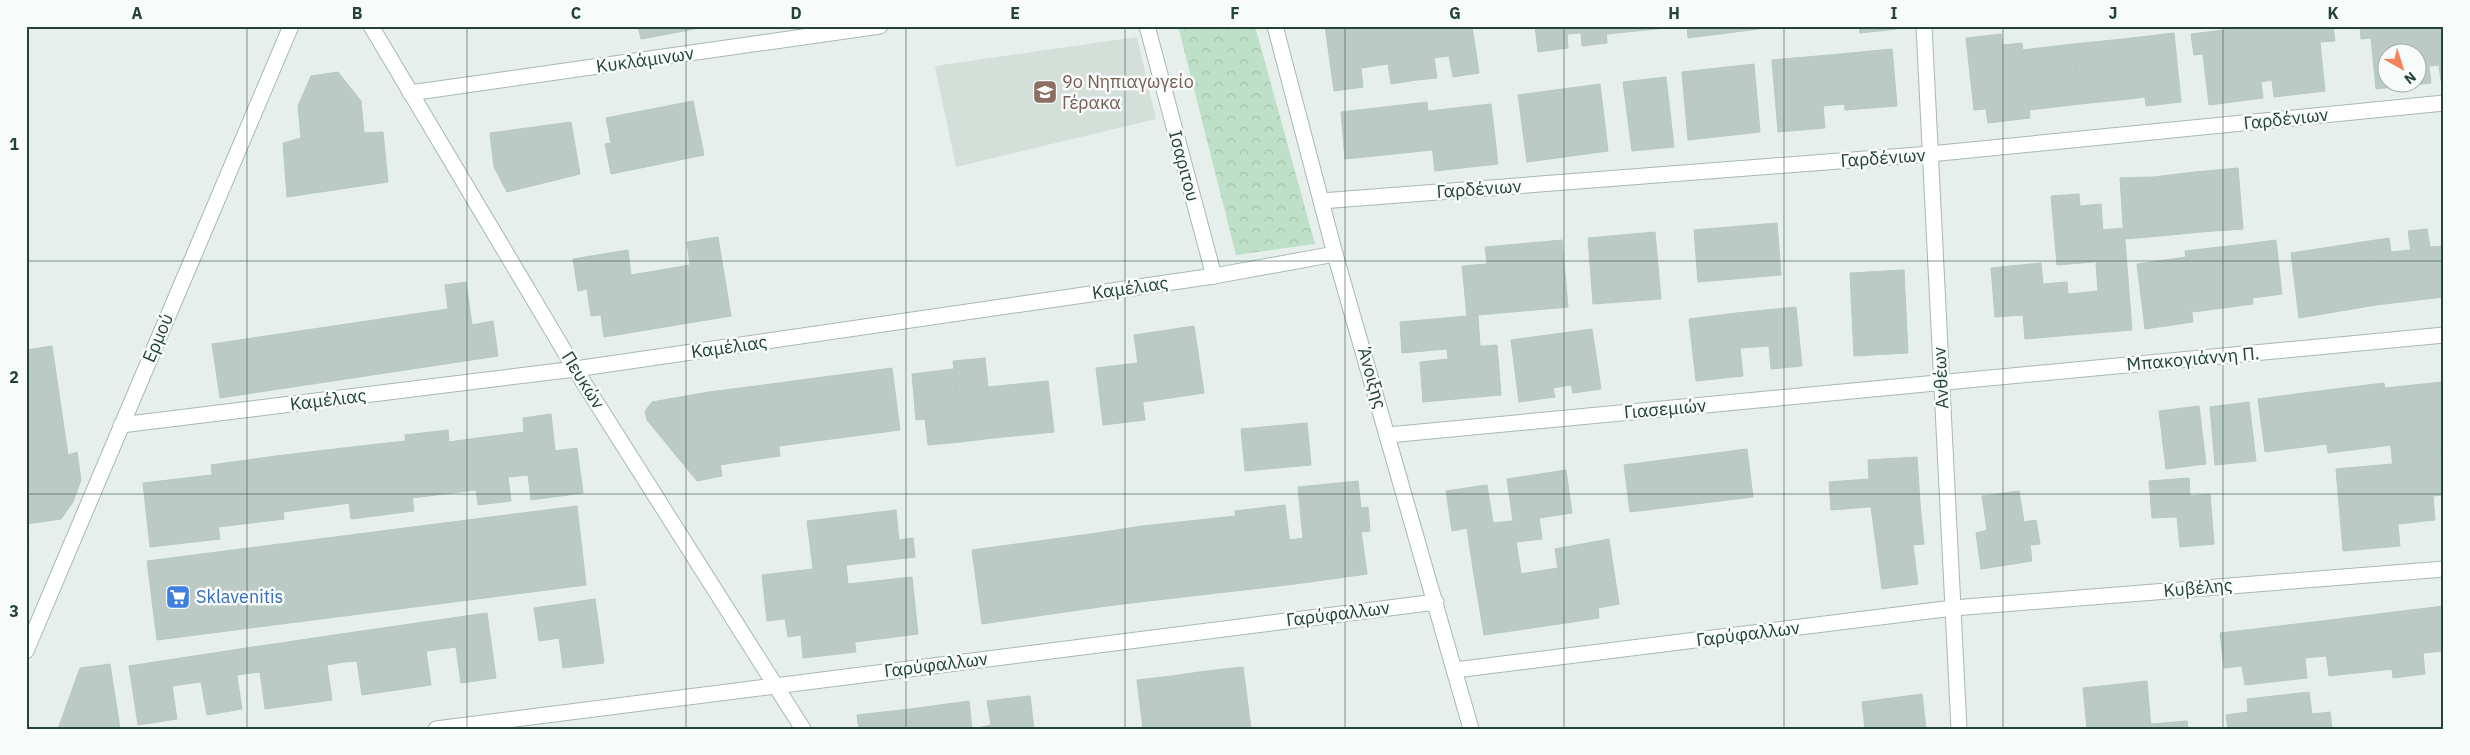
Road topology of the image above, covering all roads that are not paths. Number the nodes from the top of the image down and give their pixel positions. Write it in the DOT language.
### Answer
graph roads {
  1 [pos="291,26"];
  2 [pos="370,26"];
  3 [pos="880,26"];
  4 [pos="1147,26"];
  5 [pos="1275,26"];
  6 [pos="1924,26"];
  7 [pos="410,93"];
  8 [pos="2444,103"];
  9 [pos="1930,154"];
  10 [pos="1321,201"];
  11 [pos="1335,254"];
  12 [pos="1214,276"];
  13 [pos="2444,335"];
  14 [pos="576,369"];
  15 [pos="1942,383"];
  16 [pos="121,425"];
  17 [pos="1388,435"];
  18 [pos="2444,569"];
  19 [pos="1436,602"];
  20 [pos="1953,608"];
  21 [pos="26,651"];
  22 [pos="1455,670"];
  23 [pos="776,685"];
  24 [pos="436,729"];
  25 [pos="803,729"];
  26 [pos="1471,729"];
  27 [pos="1959,729"];
  1 -- 16 [label="street, Ερμού"];
  2 -- 7 [label="street, Πευκών"];
  3 -- 7 [label="street, Κυκλάμινων"];
  4 -- 12 [label="street, Ισαριτου"];
  5 -- 10 [label="street, Άνοιξης"];
  6 -- 9 [label="street, Ανθέων"];
  7 -- 14 [label="street, Πευκών"];
  8 -- 9 [label="street, Γαρδένιων"];
  9 -- 10 [label="street, Γαρδένιων"];
  9 -- 15 [label="street, Ανθέων"];
  10 -- 11 [label="street, Άνοιξης"];
  11 -- 12 [label="street, Καμέλιας"];
  11 -- 17 [label="street, Άνοιξης"];
  12 -- 14 [label="street, Καμέλιας"];
  13 -- 15 [label="street, Μπακογιάννη Π."];
  14 -- 16 [label="street, Καμέλιας"];
  14 -- 23 [label="street, Πευκών"];
  15 -- 17 [label="street, Γιασεμιών"];
  15 -- 20 [label="street, Ανθέων"];
  16 -- 21 [label="street, Ερμού"];
  17 -- 19 [label="street, Άνοιξης"];
  18 -- 20 [label="street, Κυβέλης"];
  19 -- 22 [label="street, Άνοιξης"];
  19 -- 23 [label="street, Γαρύφαλλων"];
  20 -- 22 [label="street, Γαρύφαλλων"];
  20 -- 27 [label="street, Ανθέων"];
  22 -- 26 [label="street, Άνοιξης"];
  23 -- 24 [label="street, Γαρύφαλλων"];
  23 -- 25 [label="street, Πευκών"];
}
